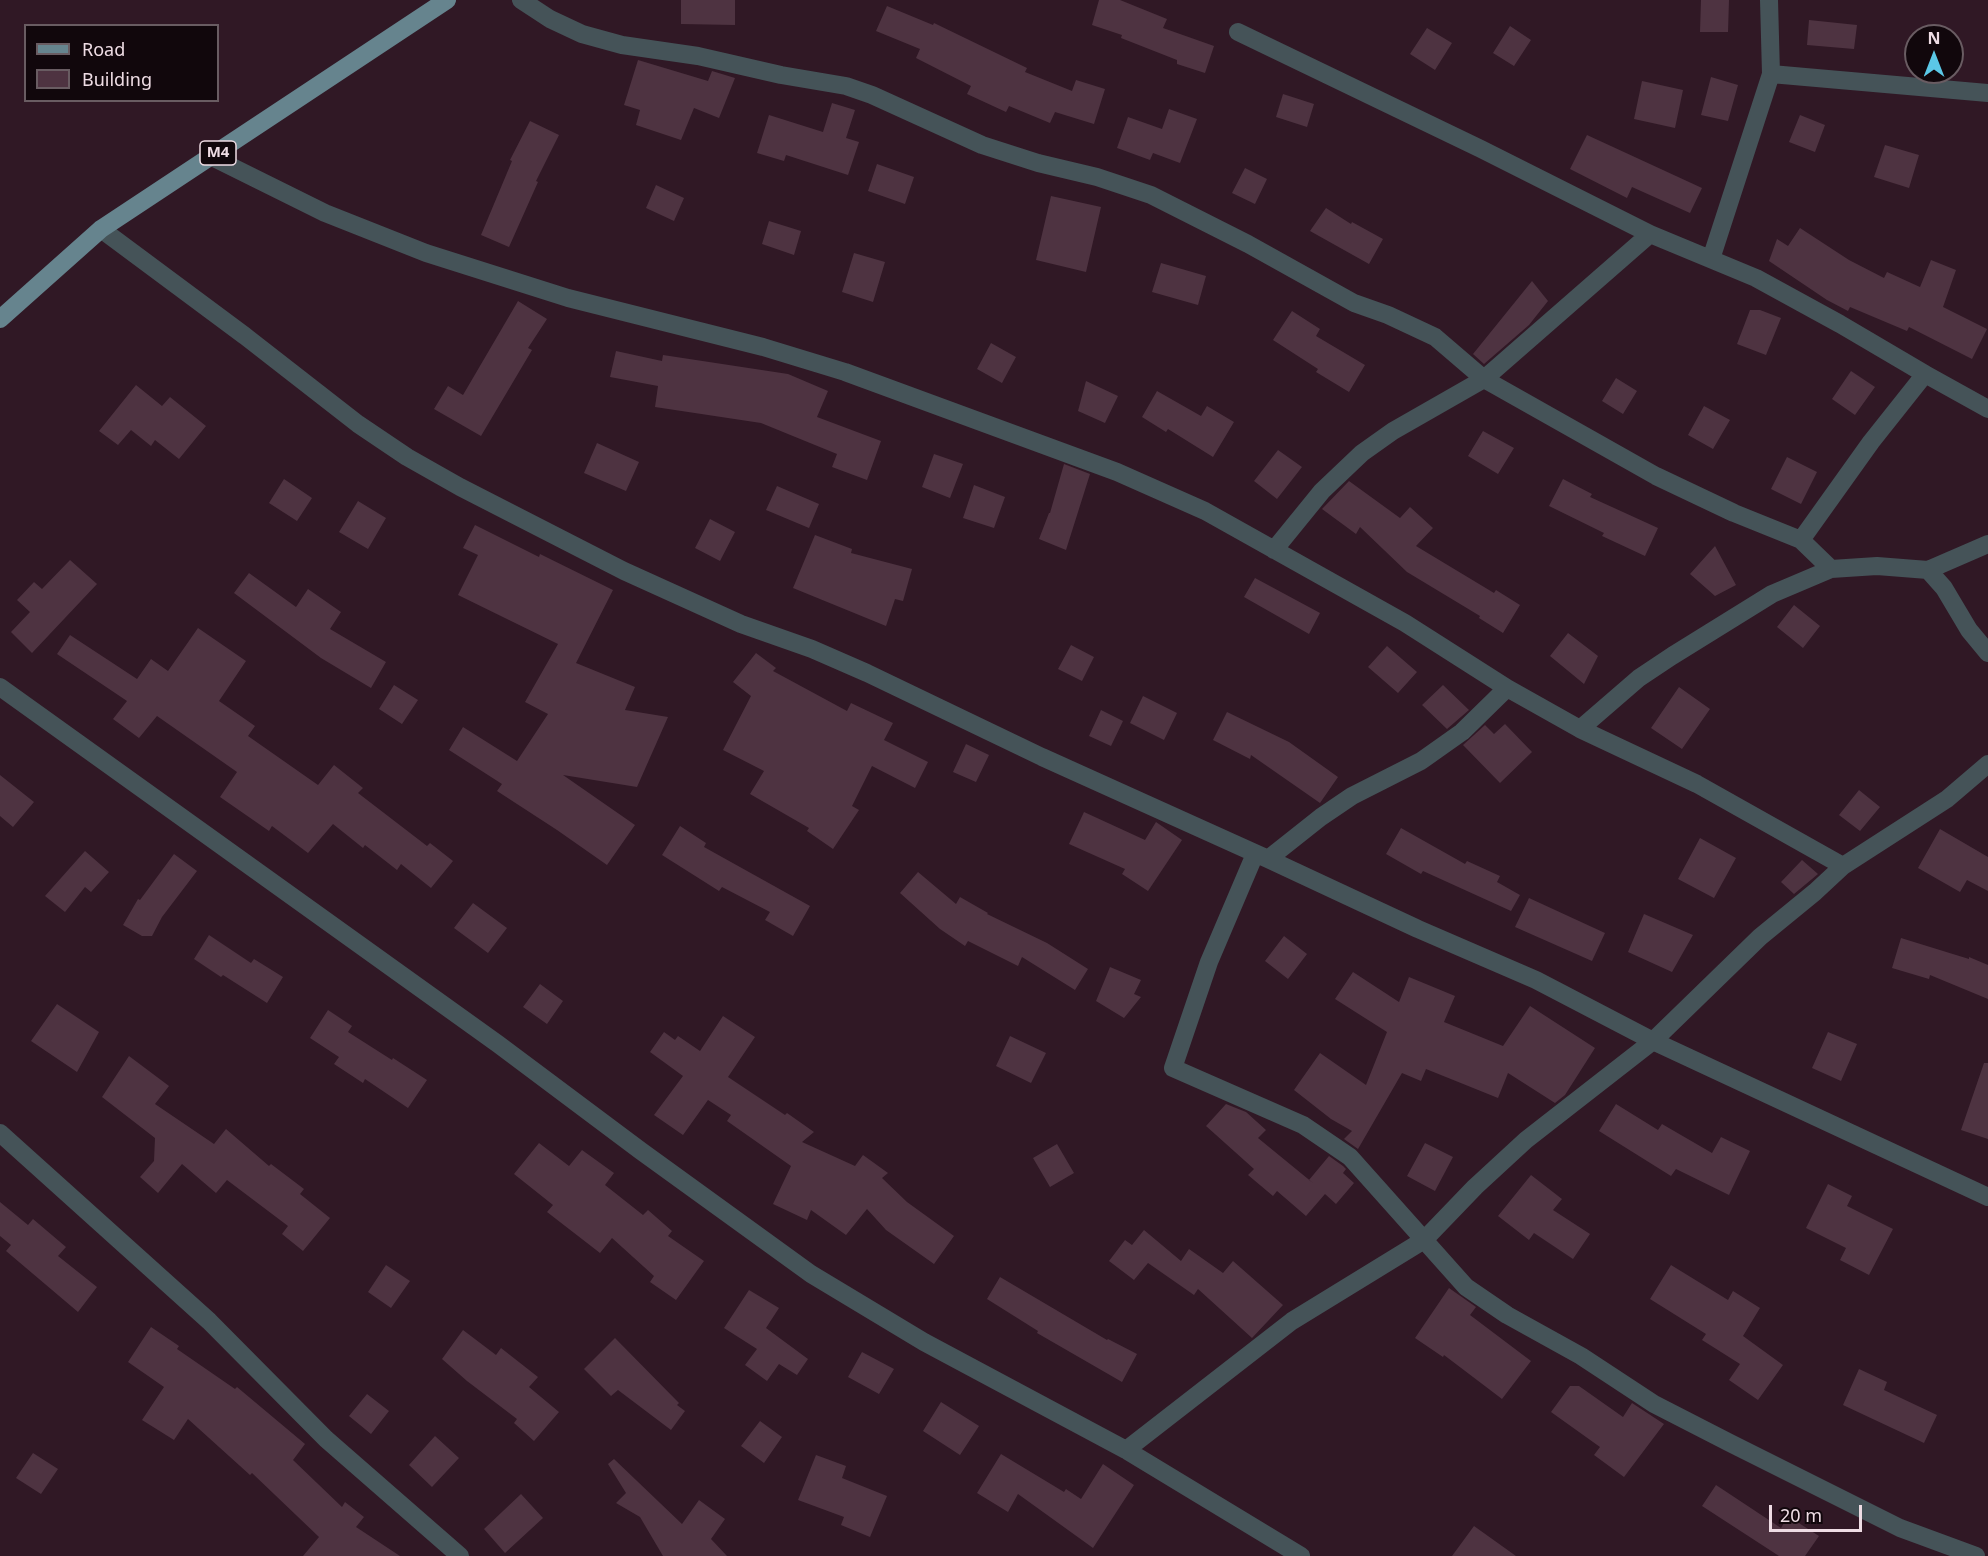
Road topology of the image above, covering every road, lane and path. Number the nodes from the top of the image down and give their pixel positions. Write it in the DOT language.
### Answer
graph roads {
  1 [pos="447,0"];
  2 [pos="521,0"];
  3 [pos="1769,0"];
  4 [pos="1238,32"];
  5 [pos="1771,74"];
  6 [pos="1988,93"];
  7 [pos="212,157"];
  8 [pos="101,230"];
  9 [pos="1650,234"];
  10 [pos="1711,259"];
  11 [pos="0,319"];
  12 [pos="1925,374"];
  13 [pos="1484,379"];
  14 [pos="1988,409"];
  15 [pos="1801,540"];
  16 [pos="1988,544"];
  17 [pos="1274,550"];
  18 [pos="1831,569"];
  19 [pos="1928,570"];
  20 [pos="1988,653"];
  21 [pos="0,687"];
  22 [pos="1508,688"];
  23 [pos="1580,729"];
  24 [pos="1988,765"];
  25 [pos="1261,856"];
  26 [pos="1843,866"];
  27 [pos="1653,1041"];
  28 [pos="0,1133"];
  29 [pos="1988,1197"];
  30 [pos="1424,1240"];
  31 [pos="1126,1450"];
  32 [pos="460,1556"];
  33 [pos="1301,1556"];
  34 [pos="1976,1556"];
  1 -- 7 [label="main road, M4"];
  2 -- 13 [label="street"];
  3 -- 5 [label="street"];
  4 -- 9 [label="street"];
  5 -- 6 [label="street"];
  5 -- 10 [label="street"];
  7 -- 8 [label="main road, M4"];
  7 -- 17 [label="street"];
  8 -- 11 [label="main road, M4"];
  8 -- 25 [label="street"];
  9 -- 10 [label="street"];
  9 -- 13 [label="street"];
  10 -- 12 [label="street"];
  12 -- 14 [label="street"];
  12 -- 15 [label="street"];
  13 -- 15 [label="street"];
  13 -- 17 [label="street"];
  15 -- 18 [label="street"];
  16 -- 19 [label="street"];
  17 -- 22 [label="street"];
  18 -- 19 [label="street"];
  18 -- 23 [label="street"];
  19 -- 20 [label="street"];
  21 -- 31 [label="street"];
  22 -- 23 [label="street"];
  22 -- 25 [label="street"];
  23 -- 26 [label="street"];
  24 -- 26 [label="street"];
  25 -- 27 [label="street"];
  25 -- 30 [label="street"];
  26 -- 27 [label="street"];
  27 -- 29 [label="street"];
  27 -- 30 [label="street"];
  28 -- 32 [label="street"];
  30 -- 31 [label="street"];
  30 -- 34 [label="street"];
  31 -- 33 [label="street"];
}
